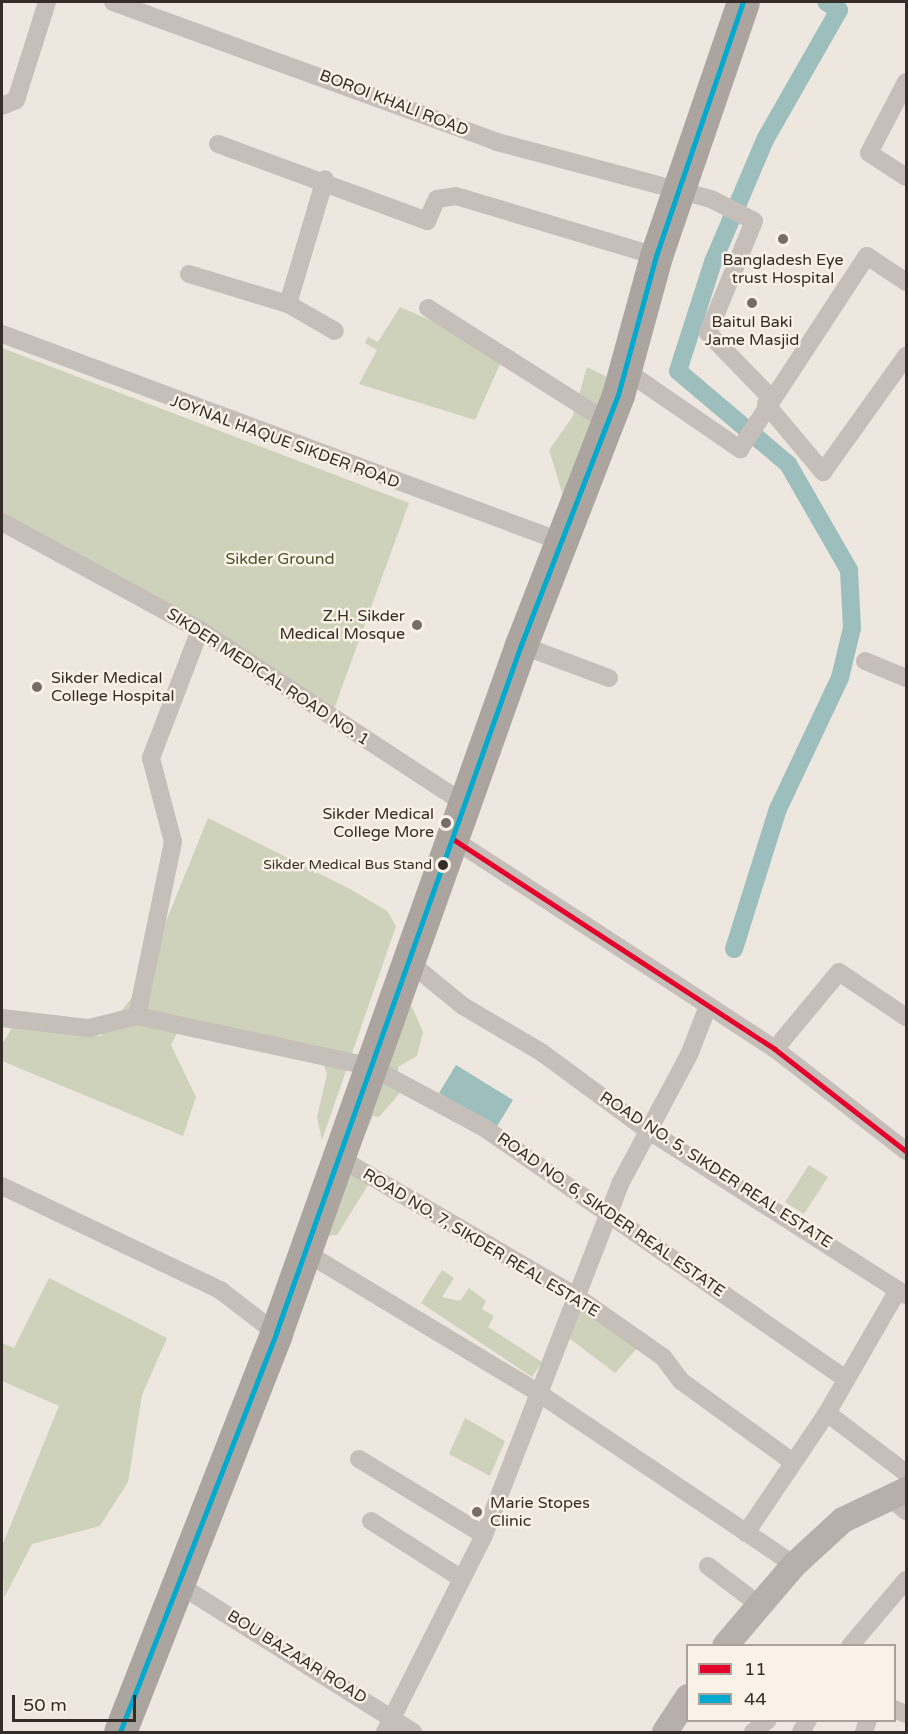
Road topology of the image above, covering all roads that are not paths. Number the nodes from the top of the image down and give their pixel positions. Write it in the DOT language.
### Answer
graph roads {
  1 [pos="47,2"];
  2 [pos="113,2"];
  3 [pos="743,2"];
  4 [pos="150,8"];
  5 [pos="906,82"];
  6 [pos="2,106"];
  7 [pos="218,144"];
  8 [pos="906,177"];
  9 [pos="326,179"];
  10 [pos="679,193"];
  11 [pos="656,256"];
  12 [pos="189,274"];
  13 [pos="906,282"];
  14 [pos="288,304"];
  15 [pos="428,308"];
  16 [pos="335,332"];
  17 [pos="2,334"];
  18 [pos="906,356"];
  19 [pos="625,370"];
  20 [pos="765,408"];
  21 [pos="609,423"];
  22 [pos="2,522"];
  23 [pos="566,544"];
  24 [pos="200,630"];
  25 [pos="521,645"];
  26 [pos="865,661"];
  27 [pos="609,678"];
  28 [pos="906,678"];
  29 [pos="466,805"];
  30 [pos="453,839"];
  31 [pos="408,961"];
  32 [pos="708,1006"];
  33 [pos="137,1016"];
  34 [pos="906,1017"];
  35 [pos="2,1018"];
  36 [pos="775,1049"];
  37 [pos="369,1066"];
  38 [pos="646,1129"];
  39 [pos="906,1151"];
  40 [pos="338,1157"];
  41 [pos="2,1186"];
  42 [pos="612,1214"];
  43 [pos="305,1252"];
  44 [pos="902,1292"];
  45 [pos="576,1296"];
  46 [pos="276,1333"];
  47 [pos="843,1377"];
  48 [pos="540,1394"];
  49 [pos="827,1413"];
  50 [pos="359,1459"];
  51 [pos="793,1462"];
  52 [pos="906,1473"];
  53 [pos="902,1500"];
  54 [pos="371,1521"];
  55 [pos="746,1533"];
  56 [pos="484,1535"];
  57 [pos="794,1565"];
  58 [pos="708,1566"];
  59 [pos="462,1579"];
  60 [pos="906,1580"];
  61 [pos="178,1584"];
  62 [pos="762,1607"];
  63 [pos="727,1644"];
  64 [pos="852,1644"];
  65 [pos="686,1699"];
  66 [pos="766,1722"];
  67 [pos="389,1725"];
  68 [pos="673,1730"];
  69 [pos="120,1732"];
  70 [pos="413,1732"];
  71 [pos="753,1732"];
  1 -- 6 [label="street"];
  2 -- 4 [label="street, BOROI KHALI ROAD"];
  3 -- 10 [label="highway"];
  4 -- 10 [label="street, BOROI KHALI ROAD"];
  5 -- 8 [label="street"];
  7 -- 9 [label="street"];
  9 -- 11 [label="street"];
  9 -- 14 [label="street"];
  10 -- 11 [label="highway"];
  10 -- 20 [label="street, BOROI KHALI ROAD"];
  11 -- 19 [label="highway"];
  12 -- 14 [label="street"];
  13 -- 20 [label="street"];
  14 -- 16 [label="street"];
  15 -- 21 [label="street"];
  17 -- 23 [label="street, JOYNAL HAQUE SIKDER ROAD"];
  18 -- 20 [label="street"];
  19 -- 20 [label="street"];
  19 -- 21 [label="highway"];
  21 -- 23 [label="highway"];
  22 -- 24 [label="street, SIKDER MEDICAL ROAD NO. 1"];
  23 -- 25 [label="highway"];
  24 -- 29 [label="street, SIKDER MEDICAL ROAD NO. 1"];
  24 -- 33 [label="street"];
  25 -- 27 [label="street"];
  25 -- 29 [label="highway"];
  26 -- 28 [label="street"];
  29 -- 30 [label="highway"];
  30 -- 31 [label="highway"];
  30 -- 32 [label="street"];
  31 -- 37 [label="highway"];
  31 -- 38 [label="street, ROAD NO. 5, SIKDER REAL ESTATE"];
  32 -- 36 [label="street"];
  32 -- 38 [label="street"];
  33 -- 35 [label="street"];
  33 -- 37 [label="street, ROAD NO. 6, SIKDER REAL ESTATE"];
  34 -- 36 [label="street"];
  36 -- 39 [label="street"];
  37 -- 40 [label="highway"];
  37 -- 42 [label="street, ROAD NO. 6, SIKDER REAL ESTATE"];
  38 -- 42 [label="street"];
  38 -- 44 [label="street, ROAD NO. 5, SIKDER REAL ESTATE"];
  40 -- 43 [label="highway"];
  40 -- 45 [label="street, ROAD NO. 7, SIKDER REAL ESTATE"];
  41 -- 46 [label="street"];
  42 -- 45 [label="street"];
  42 -- 47 [label="street, ROAD NO. 6, SIKDER REAL ESTATE"];
  43 -- 46 [label="highway"];
  43 -- 48 [label="street"];
  44 -- 47 [label="street"];
  45 -- 48 [label="street"];
  45 -- 51 [label="street, ROAD NO. 7, SIKDER REAL ESTATE"];
  46 -- 61 [label="highway"];
  47 -- 49 [label="street"];
  48 -- 55 [label="street"];
  48 -- 56 [label="street"];
  49 -- 51 [label="street"];
  49 -- 52 [label="street"];
  50 -- 56 [label="street"];
  51 -- 55 [label="street"];
  53 -- 57 [label="street"];
  54 -- 59 [label="street"];
  55 -- 57 [label="street"];
  56 -- 59 [label="street"];
  57 -- 62 [label="street"];
  58 -- 62 [label="street"];
  59 -- 67 [label="street"];
  60 -- 64 [label="street"];
  61 -- 67 [label="street, BOU BAZAAR ROAD"];
  61 -- 69 [label="highway"];
  62 -- 63 [label="street"];
  65 -- 68 [label="street"];
  66 -- 71 [label="street"];
  67 -- 70 [label="street, BOU BAZAAR ROAD"];
}
